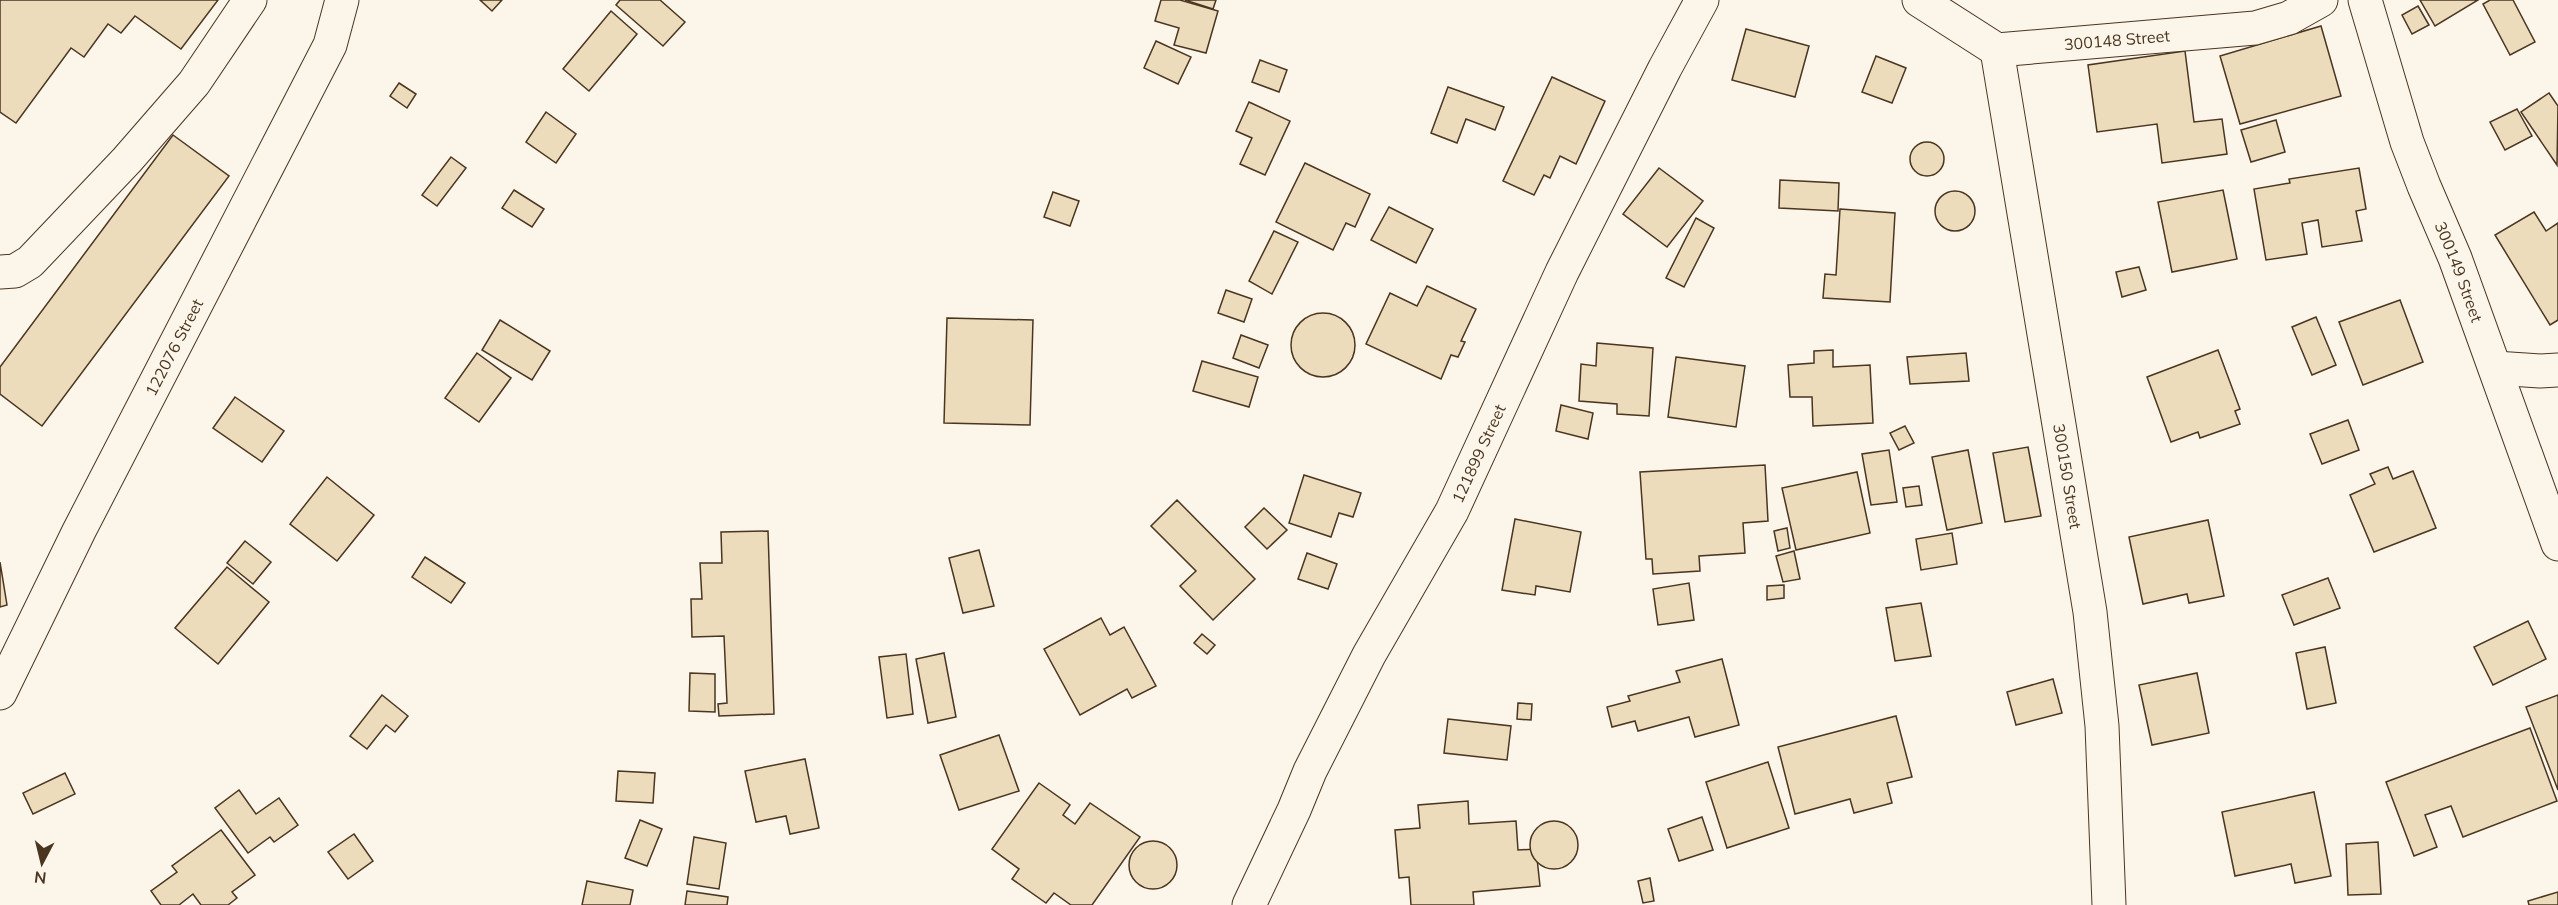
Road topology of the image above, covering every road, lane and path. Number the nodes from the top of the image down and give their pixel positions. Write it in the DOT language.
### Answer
graph roads {
  1 [pos="250,0"];
  2 [pos="342,0"];
  3 [pos="1702,0"];
  4 [pos="1919,0"];
  5 [pos="2321,0"];
  6 [pos="2365,0"];
  7 [pos="1997,50"];
  8 [pos="0,272"];
  9 [pos="2495,368"];
  10 [pos="2558,370"];
  11 [pos="2558,544"];
  12 [pos="0,693"];
  13 [pos="1249,905"];
  14 [pos="2109,905"];
  1 -- 8 [label="street"];
  2 -- 12 [label="street, 122076 Street"];
  3 -- 13 [label="street, 121899 Street"];
  4 -- 7 [label="street"];
  5 -- 7 [label="street, 300148 Street"];
  6 -- 9 [label="street, 300149 Street"];
  7 -- 14 [label="street, 300150 Street"];
  9 -- 10 [label="street"];
  9 -- 11 [label="street, 300149 Street"];
}
